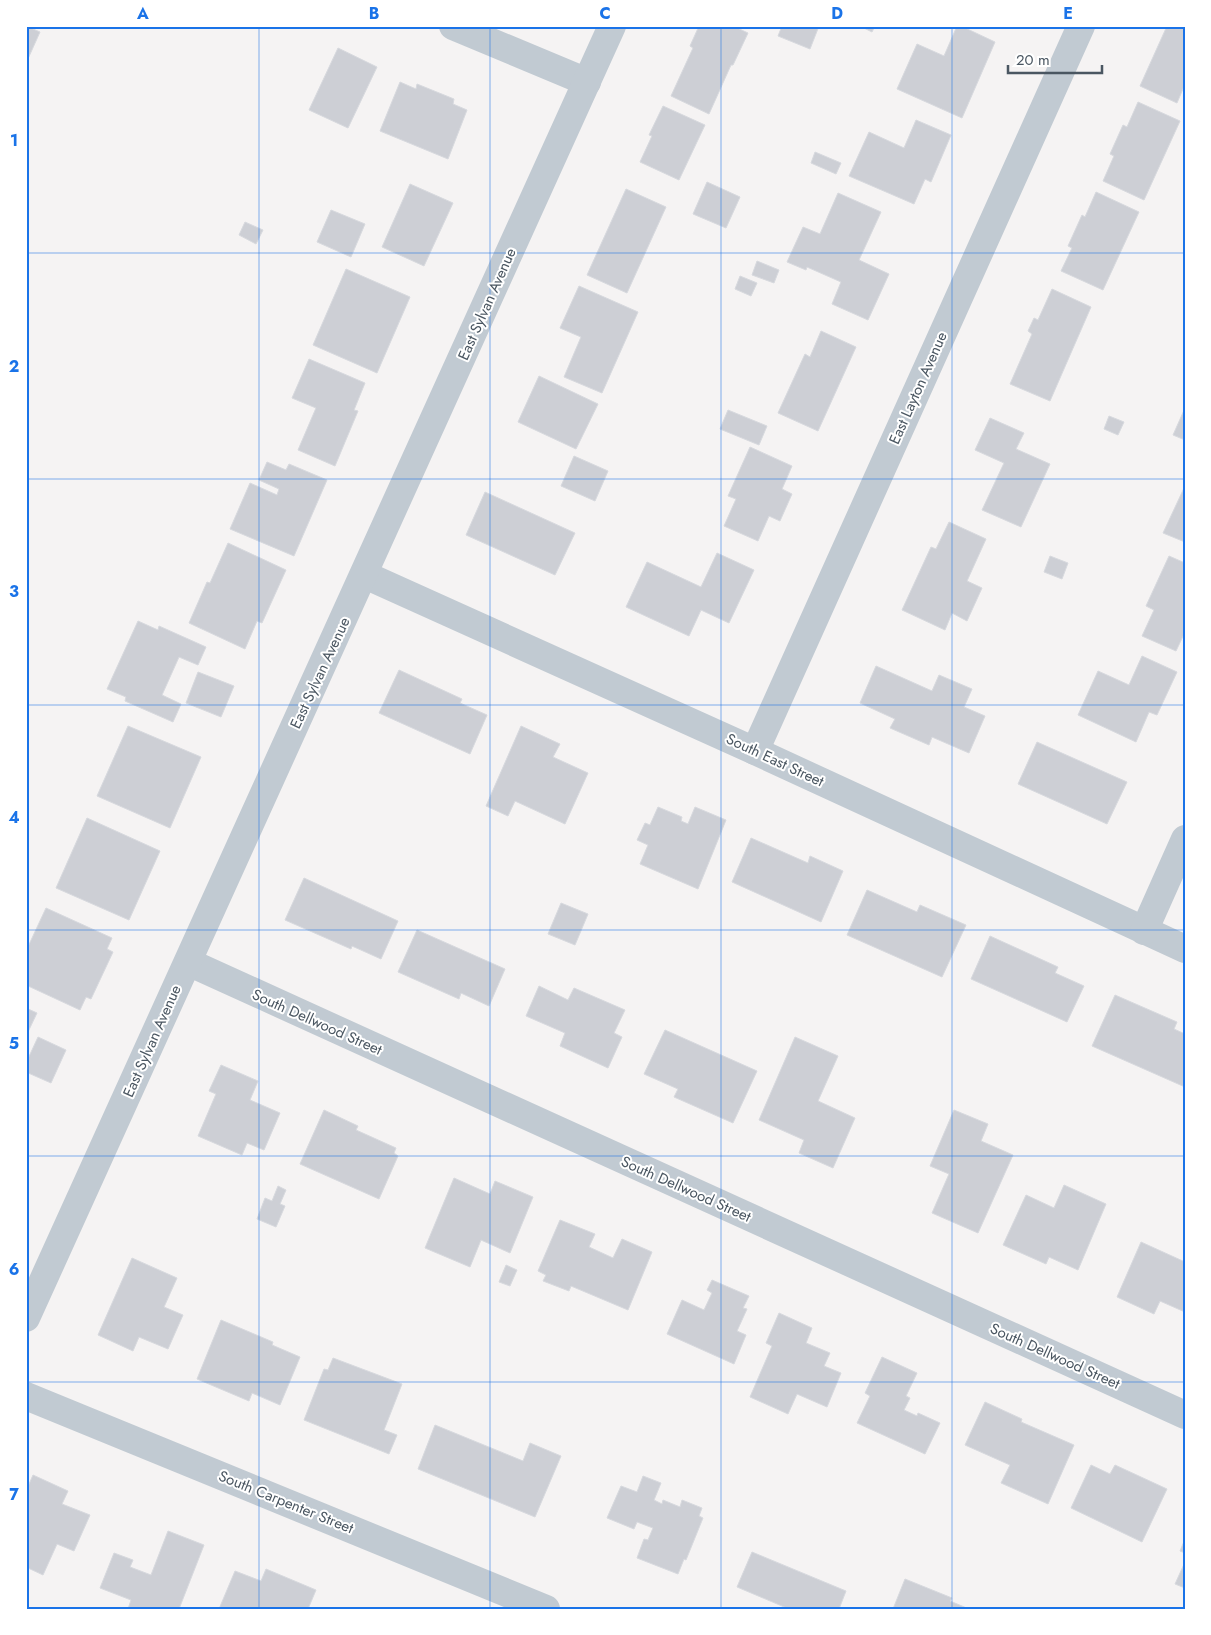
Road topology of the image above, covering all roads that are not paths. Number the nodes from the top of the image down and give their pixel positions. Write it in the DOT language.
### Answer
graph roads {
  1 [pos="453,26"];
  2 [pos="612,26"];
  3 [pos="1081,26"];
  4 [pos="587,82"];
  5 [pos="364,574"];
  6 [pos="755,751"];
  7 [pos="1185,838"];
  8 [pos="1144,931"];
  9 [pos="1185,949"];
  10 [pos="188,962"];
  11 [pos="26,1318"];
  12 [pos="26,1396"];
  13 [pos="1185,1415"];
  14 [pos="546,1609"];
  1 -- 4 [label="street"];
  2 -- 4 [label="street, East Sylvan Avenue"];
  3 -- 6 [label="street, East Layton Avenue"];
  4 -- 5 [label="street, East Sylvan Avenue"];
  5 -- 6 [label="street, South East Street"];
  5 -- 10 [label="street, East Sylvan Avenue"];
  6 -- 8 [label="street, South East Street"];
  7 -- 8 [label="street"];
  8 -- 9 [label="street, South East Street"];
  10 -- 11 [label="street, East Sylvan Avenue"];
  10 -- 13 [label="street, South Dellwood Street"];
  12 -- 14 [label="street, South Carpenter Street"];
}
